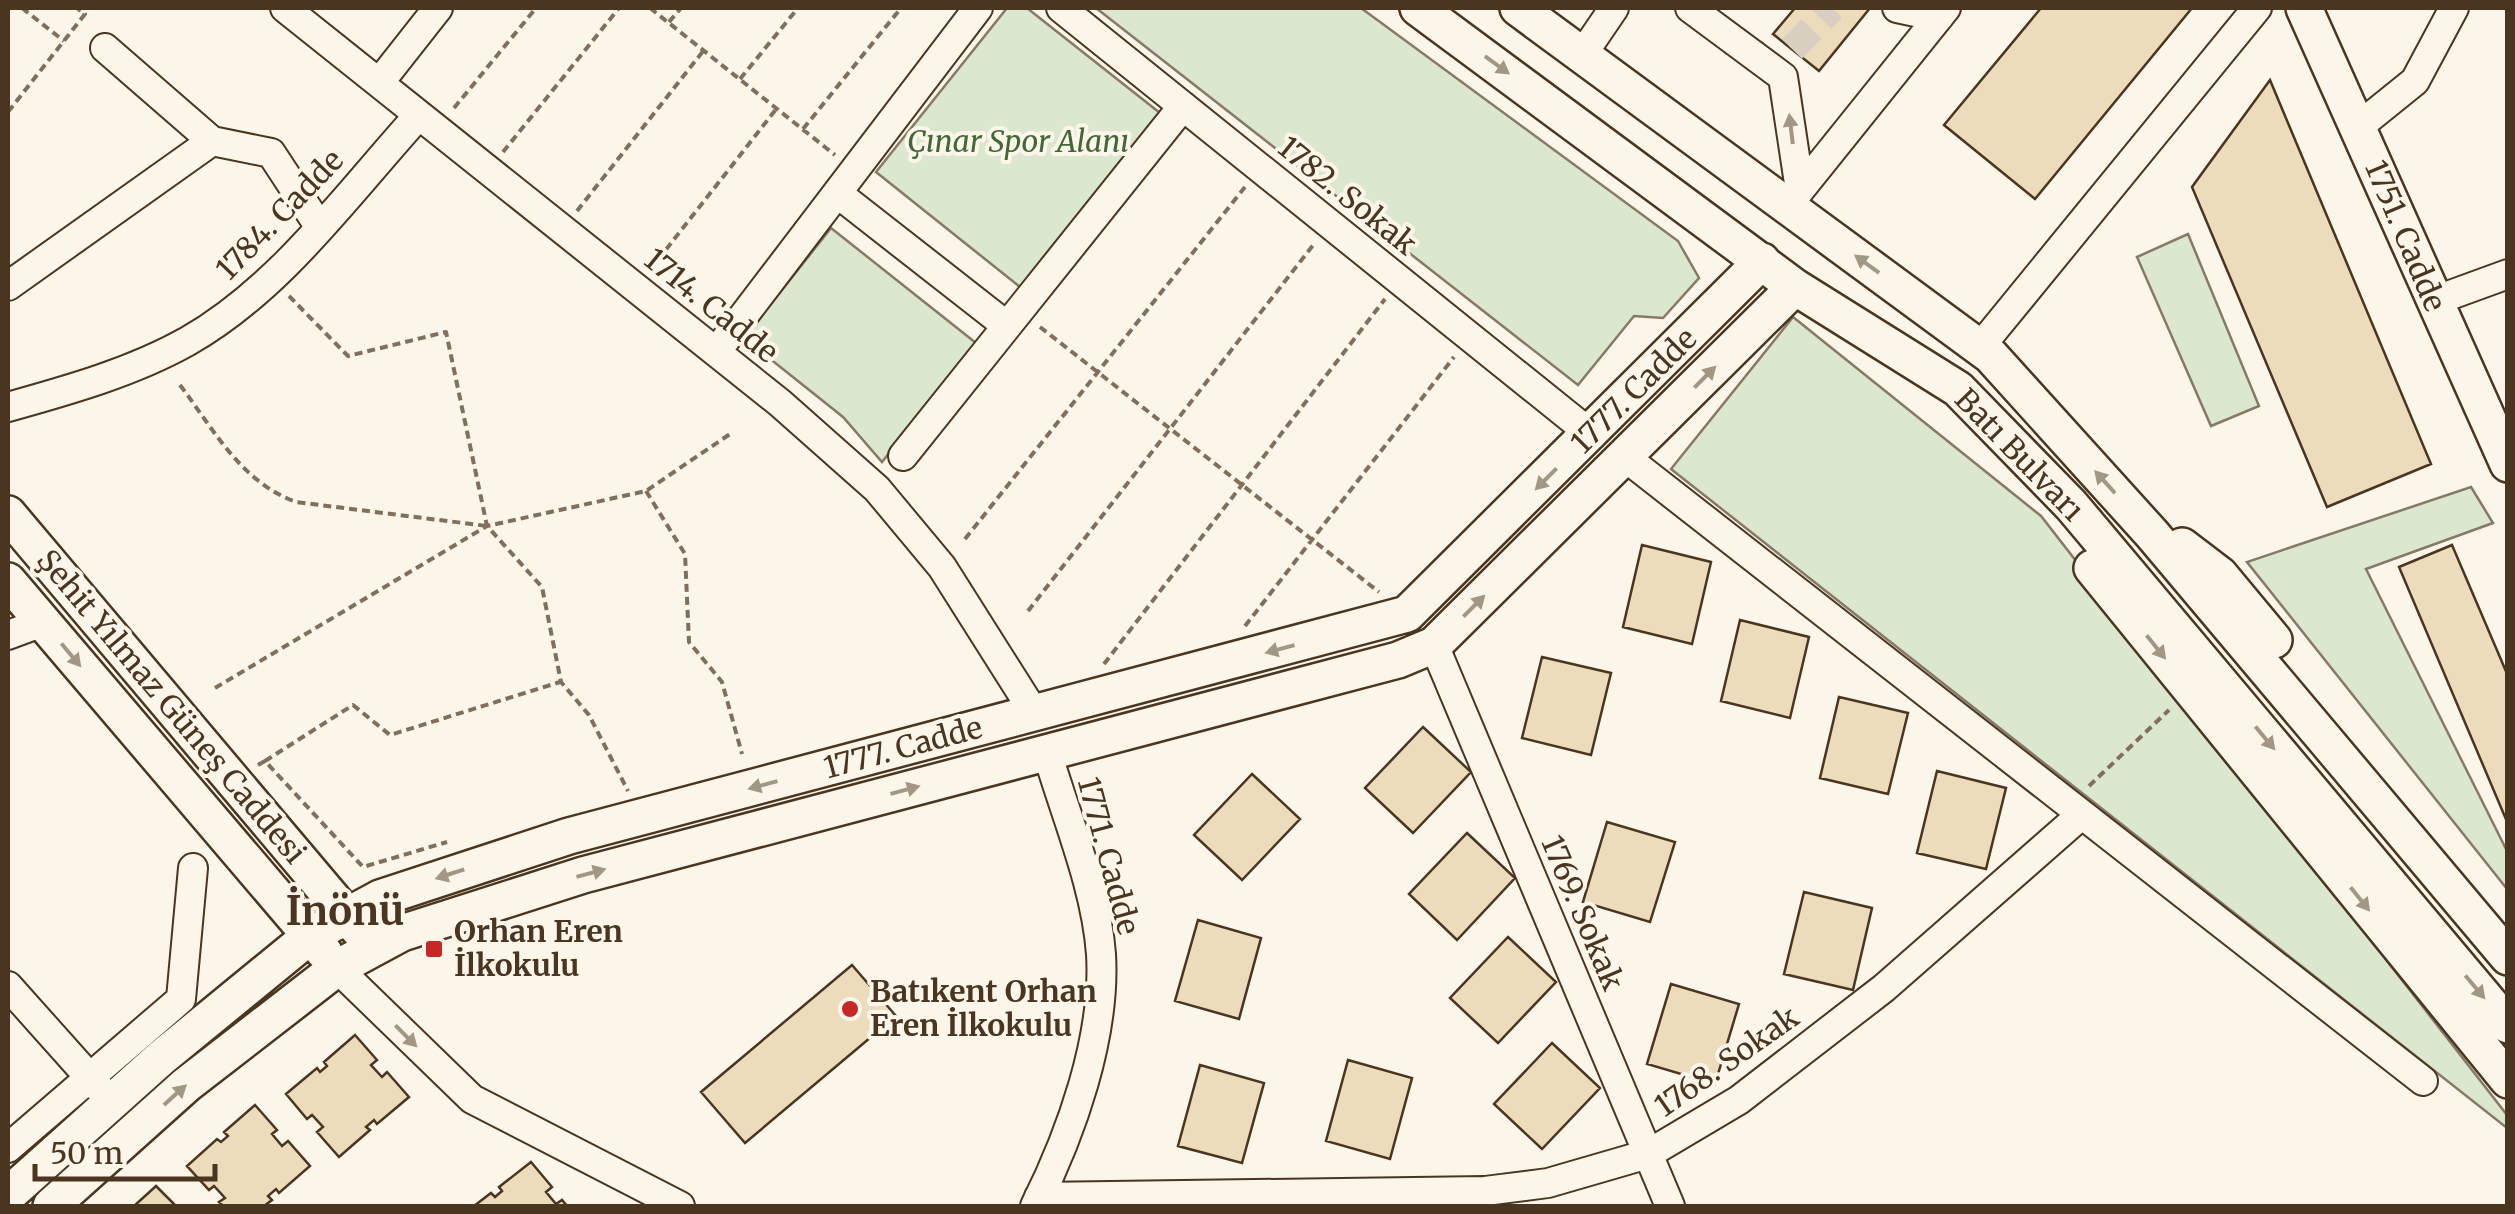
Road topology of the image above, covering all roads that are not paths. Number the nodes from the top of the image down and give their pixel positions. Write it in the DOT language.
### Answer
graph roads {
  1 [pos="285,8"];
  2 [pos="438,8"];
  3 [pos="978,8"];
  4 [pos="1062,8"];
  5 [pos="1418,8"];
  6 [pos="1518,8"];
  7 [pos="1614,8"];
  8 [pos="1690,8"];
  9 [pos="1897,8"];
  10 [pos="2257,8"];
  11 [pos="2304,8"];
  12 [pos="2454,8"];
  13 [pos="1942,12"];
  14 [pos="105,48"];
  15 [pos="1582,55"];
  16 [pos="379,83"];
  17 [pos="1183,106"];
  18 [pos="428,122"];
  19 [pos="2358,126"];
  20 [pos="212,140"];
  21 [pos="837,193"];
  22 [pos="1794,198"];
  23 [pos="319,226"];
  24 [pos="1762,261"];
  25 [pos="2508,274"];
  26 [pos="8,286"];
  27 [pos="1795,287"];
  28 [pos="2434,301"];
  29 [pos="1013,318"];
  30 [pos="1980,347"];
  31 [pos="716,352"];
  32 [pos="8,407"];
  33 [pos="1592,435"];
  34 [pos="903,456"];
  35 [pos="1624,457"];
  36 [pos="2508,464"];
  37 [pos="2071,506"];
  38 [pos="8,514"];
  39 [pos="2152,534"];
  40 [pos="8,580"];
  41 [pos="75,594"];
  42 [pos="43,622"];
  43 [pos="8,635"];
  44 [pos="1434,645"];
  45 [pos="1035,714"];
  46 [pos="1047,752"];
  47 [pos="2073,811"];
  48 [pos="193,868"];
  49 [pos="345,914"];
  50 [pos="2508,922"];
  51 [pos="310,936"];
  52 [pos="372,946"];
  53 [pos="2508,957"];
  54 [pos="337,968"];
  55 [pos="8,986"];
  56 [pos="2508,1025"];
  57 [pos="2508,1080"];
  58 [pos="2423,1081"];
  59 [pos="100,1090"];
  60 [pos="8,1148"];
  61 [pos="1648,1154"];
  62 [pos="8,1195"];
  63 [pos="1224,1200"];
  64 [pos="1037,1202"];
  65 [pos="51,1206"];
  66 [pos="680,1206"];
  67 [pos="1670,1206"];
  1 -- 16 [label="street, 1714. Cadde"];
  2 -- 16 [label="street"];
  3 -- 21 [label="street"];
  4 -- 17 [label="street, 1782. Sokak"];
  5 -- 24 [label="main road, Batı Bulvarı, one-way"];
  6 -- 15 [label="main road, Batı Bulvarı"];
  7 -- 15 [label="street"];
  22 -- 8 [label="street, one-way"];
  9 -- 13 [label="street"];
  10 -- 30 [label="street"];
  11 -- 19 [label="main road, 1751. Cadde"];
  12 -- 19 [label="street"];
  13 -- 22 [label="street"];
  14 -- 20 [label="street"];
  15 -- 22 [label="main road, Batı Bulvarı"];
  16 -- 18 [label="street, 1714. Cadde"];
  17 -- 29 [label="street"];
  17 -- 33 [label="street, 1782. Sokak"];
  18 -- 23 [label="street, 1784. Cadde"];
  18 -- 31 [label="street, 1714. Cadde"];
  19 -- 28 [label="main road, 1751. Cadde"];
  20 -- 23 [label="street"];
  20 -- 26 [label="street"];
  21 -- 29 [label="street"];
  21 -- 31 [label="street"];
  30 -- 22 [label="main road, Batı Bulvarı, one-way"];
  23 -- 32 [label="street, 1784. Cadde"];
  24 -- 27 [label="main road, Batı Bulvarı"];
  24 -- 33 [label="main road, 1777. Cadde"];
  25 -- 28 [label="street"];
  35 -- 27 [label="main road, 1777. Cadde, one-way"];
  27 -- 37 [label="main road, Batı Bulvarı"];
  28 -- 36 [label="main road, 1751. Cadde"];
  29 -- 34 [label="street"];
  39 -- 30 [label="main road, Batı Bulvarı, one-way"];
  31 -- 45 [label="street, 1714. Cadde"];
  33 -- 45 [label="main road, 1777. Cadde, one-way"];
  44 -- 35 [label="main road, 1777. Cadde, one-way"];
  35 -- 47 [label="street"];
  37 -- 56 [label="main road, Batı Bulvarı, one-way"];
  37 -- 57 [label="main road, one-way"];
  38 -- 41 [label="main road, Şehit Yılmaz Güneş Caddesi"];
  39 -- 50 [label="main road"];
  39 -- 53 [label="main road, Batı Bulvarı"];
  40 -- 42 [label="main road, Şehit Yılmaz Güneş Caddesi"];
  41 -- 42 [label="main road"];
  41 -- 49 [label="main road, Şehit Yılmaz Güneş Caddesi"];
  42 -- 43 [label="street"];
  42 -- 51 [label="main road, Şehit Yılmaz Güneş Caddesi, one-way"];
  44 -- 46 [label="main road, 1777. Cadde"];
  44 -- 61 [label="street, 1769. Sokak"];
  45 -- 46 [label="main road"];
  45 -- 49 [label="main road, 1777. Cadde, one-way"];
  52 -- 46 [label="main road, 1777. Cadde, one-way"];
  46 -- 64 [label="street, 1771. Cadde"];
  47 -- 58 [label="street"];
  47 -- 61 [label="street, 1768. Sokak"];
  48 -- 59 [label="street"];
  49 -- 51 [label="main road, 1777. Cadde"];
  49 -- 52 [label="main road, Şehit Yılmaz Güneş Caddesi"];
  51 -- 54 [label="main road, Şehit Yılmaz Güneş Caddesi"];
  51 -- 59 [label="main road, 1777. Cadde"];
  52 -- 54 [label="main road, 1777. Cadde"];
  65 -- 54 [label="main road, 1777. Cadde, one-way"];
  54 -- 66 [label="street, one-way"];
  55 -- 59 [label="street"];
  59 -- 60 [label="street"];
  59 -- 62 [label="main road, 1777. Cadde"];
  61 -- 63 [label="street, 1768. Sokak"];
  61 -- 67 [label="street, 1769. Sokak"];
  63 -- 64 [label="street, 1768. Sokak"];
}
